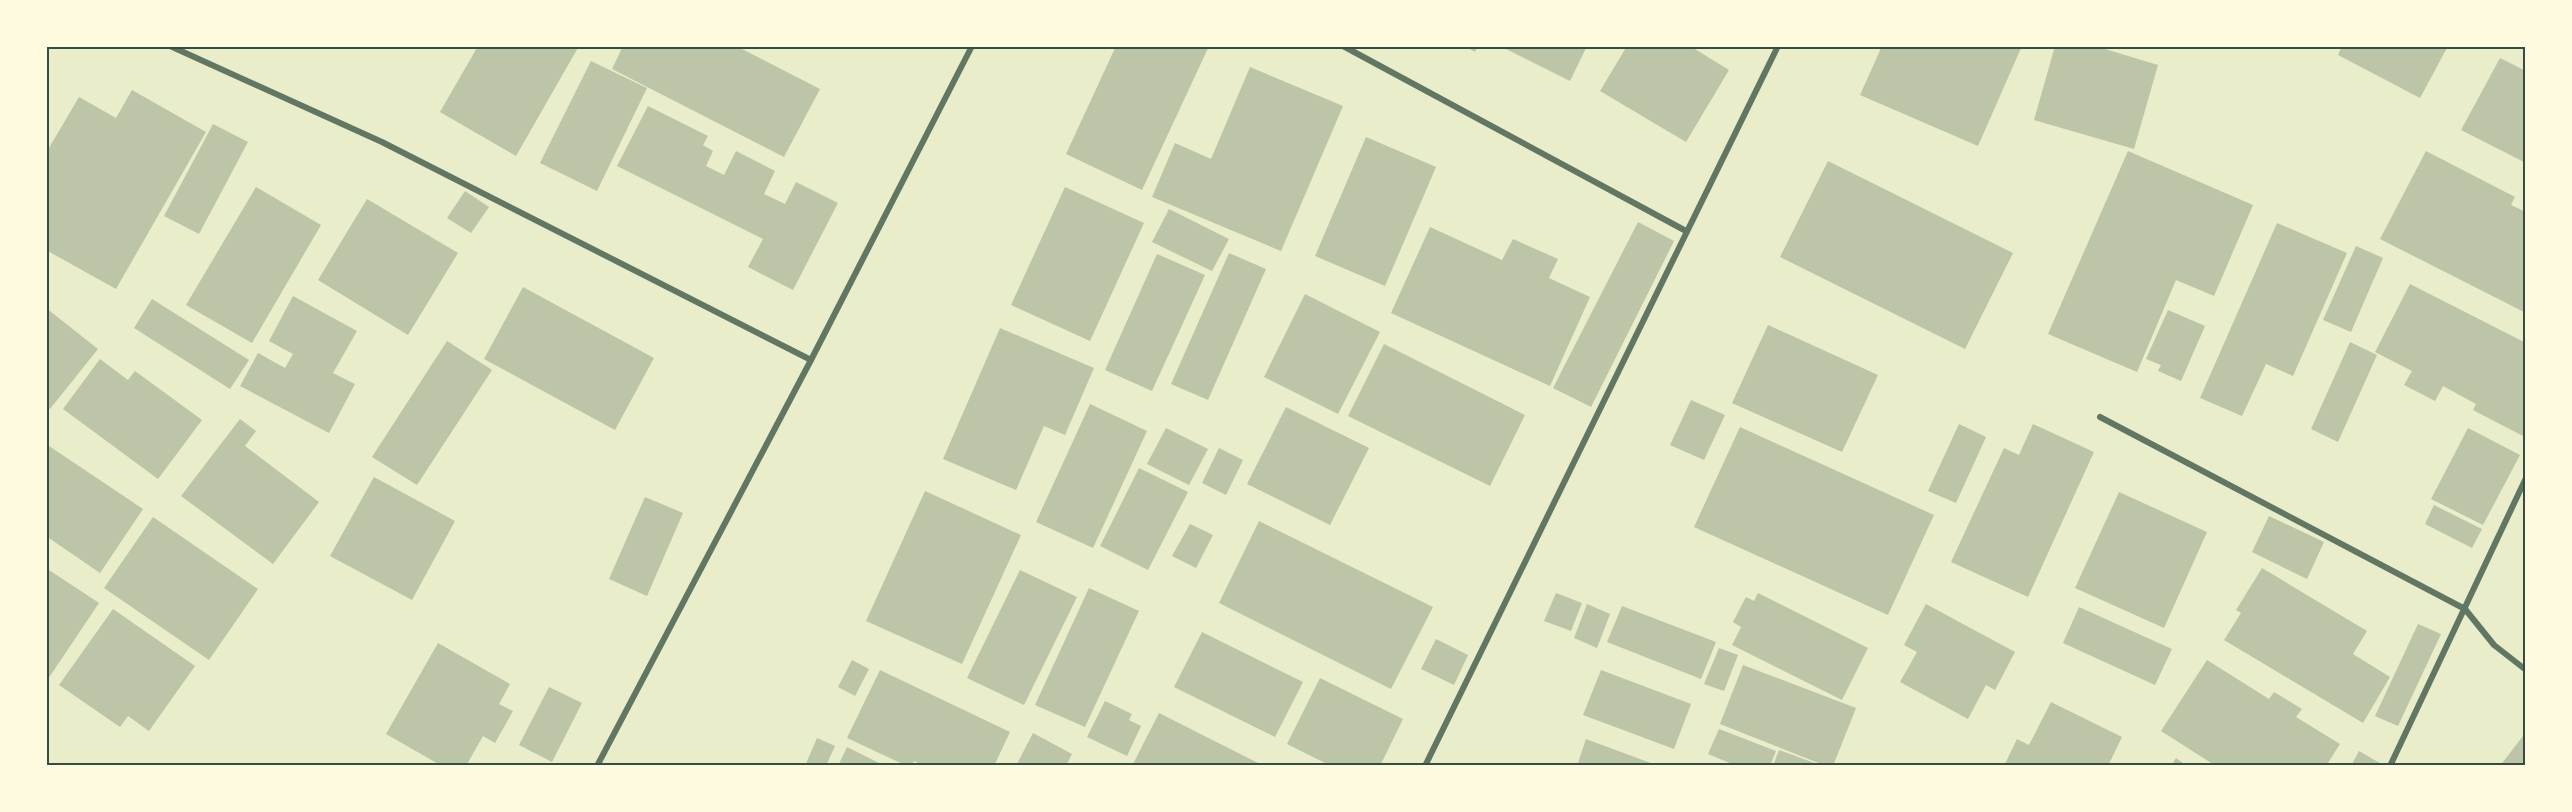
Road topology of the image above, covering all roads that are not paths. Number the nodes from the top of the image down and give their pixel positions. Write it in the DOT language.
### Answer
graph roads {
  1 [pos="170,46"];
  2 [pos="972,46"];
  3 [pos="1342,46"];
  4 [pos="1778,46"];
  5 [pos="1686,231"];
  6 [pos="811,360"];
  7 [pos="2100,417"];
  8 [pos="2526,478"];
  9 [pos="2465,609"];
  10 [pos="2526,670"];
  11 [pos="597,765"];
  12 [pos="1425,765"];
  13 [pos="2390,765"];
  1 -- 6 [label="street"];
  2 -- 6 [label="street"];
  3 -- 5 [label="street"];
  4 -- 5 [label="street"];
  5 -- 12 [label="street"];
  6 -- 11 [label="street"];
  7 -- 9 [label="street"];
  8 -- 9 [label="street"];
  9 -- 10 [label="street"];
  9 -- 13 [label="street"];
}
